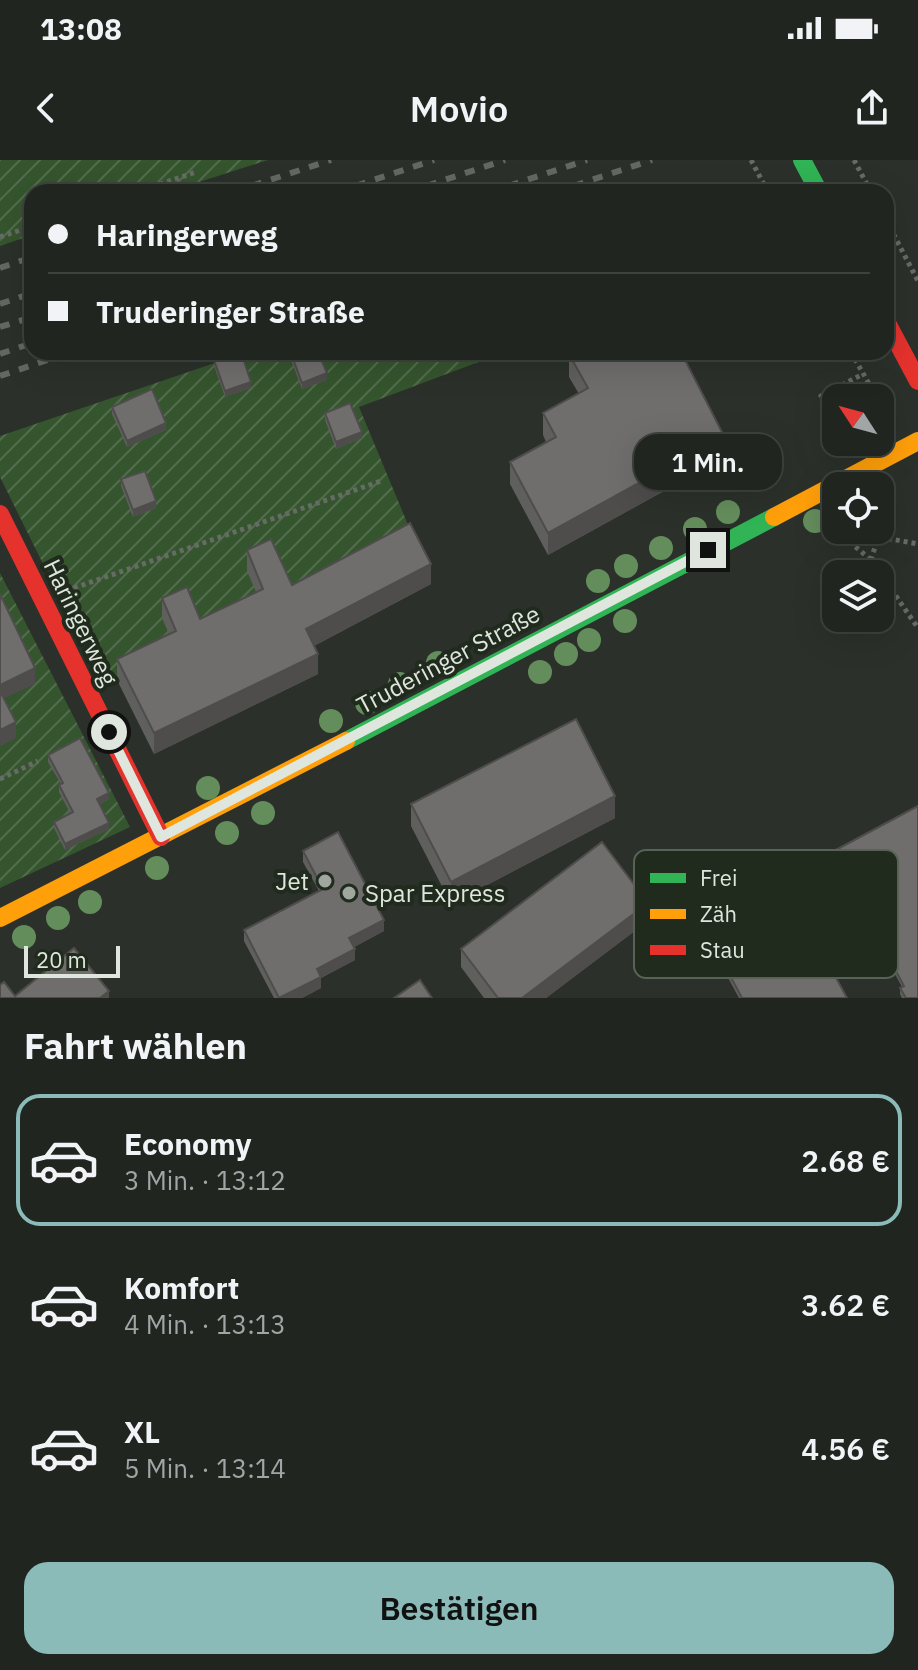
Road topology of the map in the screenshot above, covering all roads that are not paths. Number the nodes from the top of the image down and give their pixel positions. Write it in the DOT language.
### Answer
graph roads {
  1 [pos="802,160"];
  2 [pos="815,184"];
  3 [pos="894,336"];
  4 [pos="918,381"];
  5 [pos="918,441"];
  6 [pos="0,514"];
  7 [pos="161,837"];
  8 [pos="0,918"];
  1 -- 2 [label="street"];
  3 -- 4 [label="street"];
  5 -- 7 [label="street, Truderinger Straße"];
  6 -- 7 [label="street, Haringerweg"];
  7 -- 8 [label="street, Truderinger Straße"];
}
